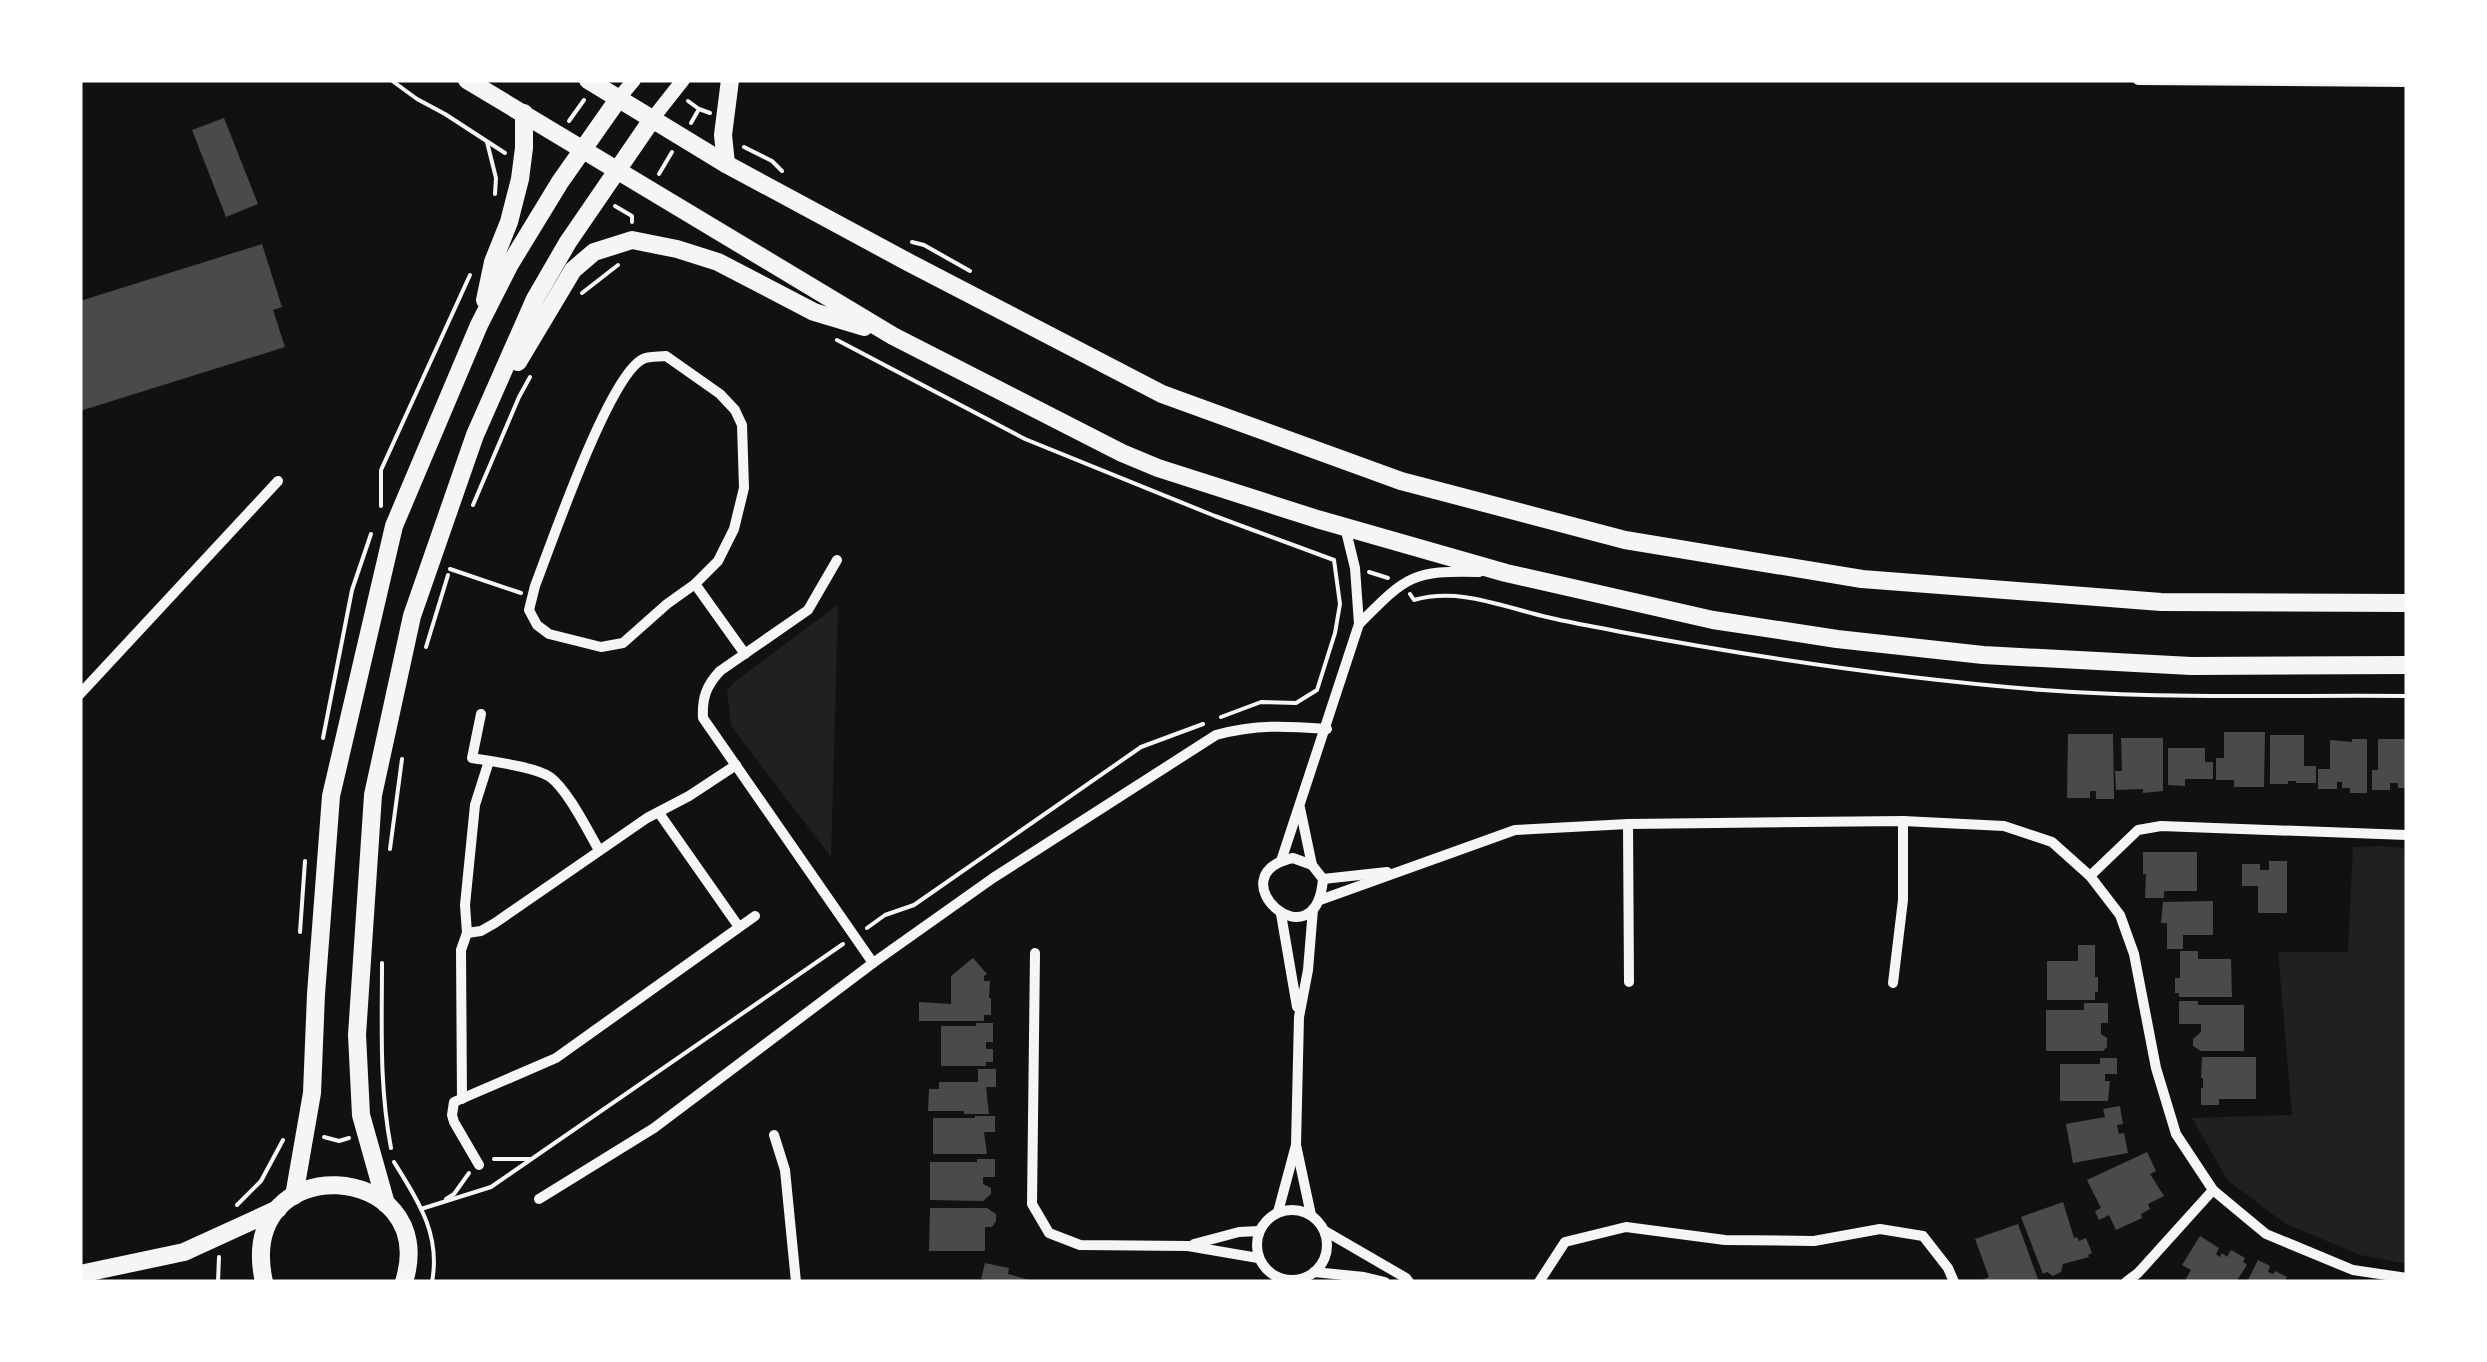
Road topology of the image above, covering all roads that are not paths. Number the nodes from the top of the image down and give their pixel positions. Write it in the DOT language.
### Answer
graph roads {
  1 [pos="467,80"];
  2 [pos="588,80"];
  3 [pos="634,80"];
  4 [pos="683,80"];
  5 [pos="730,80"];
  6 [pos="2138,80"];
  7 [pos="2407,82"];
  8 [pos="619,98"];
  9 [pos="524,114"];
  10 [pos="653,118"];
  11 [pos="582,149"];
  12 [pos="726,164"];
  13 [pos="617,169"];
  14 [pos="480,325"];
  15 [pos="893,336"];
  16 [pos="475,435"];
  17 [pos="278,481"];
  18 [pos="1345,527"];
  19 [pos="838,560"];
  20 [pos="1506,572"];
  21 [pos="694,584"];
  22 [pos="2407,602"];
  23 [pos="1359,624"];
  24 [pos="745,654"];
  25 [pos="2407,665"];
  26 [pos="80,694"];
  27 [pos="481,714"];
  28 [pos="1326,729"];
  29 [pos="489,761"];
  30 [pos="736,765"];
  31 [pos="1300,806"];
  32 [pos="659,813"];
  33 [pos="1904,821"];
  34 [pos="1628,824"];
  35 [pos="2407,835"];
  36 [pos="599,850"];
  37 [pos="1282,861"];
  38 [pos="1312,865"];
  39 [pos="1398,870"];
  40 [pos="2090,876"];
  41 [pos="1324,879"];
  42 [pos="1316,905"];
  43 [pos="1282,914"];
  44 [pos="755,916"];
  45 [pos="739,928"];
  46 [pos="467,933"];
  47 [pos="1035,953"];
  48 [pos="873,963"];
  49 [pos="1629,982"];
  50 [pos="1893,983"];
  51 [pos="1299,1017"];
  52 [pos="462,1099"];
  53 [pos="774,1135"];
  54 [pos="1296,1144"];
  55 [pos="478,1165"];
  56 [pos="2212,1190"];
  57 [pos="294,1196"];
  58 [pos="539,1199"];
  59 [pos="386,1204"];
  60 [pos="279,1208"];
  61 [pos="1278,1212"];
  62 [pos="1311,1215"];
  63 [pos="1259,1231"];
  64 [pos="1324,1231"];
  65 [pos="1188,1246"];
  66 [pos="1258,1258"];
  67 [pos="80,1274"];
  68 [pos="1307,1277"];
  69 [pos="2407,1278"];
  70 [pos="1278,1280"];
  71 [pos="264,1282"];
  72 [pos="404,1282"];
  73 [pos="796,1282"];
  74 [pos="1386,1282"];
  75 [pos="1408,1282"];
  76 [pos="1539,1282"];
  77 [pos="1954,1282"];
  78 [pos="2126,1282"];
  1 -- 9 [label="main road"];
  2 -- 8 [label="main road"];
  3 -- 8 [label="street"];
  4 -- 10 [label="street"];
  5 -- 12 [label="main road"];
  6 -- 7 [label="street"];
  8 -- 10 [label="main road"];
  8 -- 11 [label="main road"];
  9 -- 11 [label="main road"];
  9 -- 14 [label="main road"];
  10 -- 12 [label="main road"];
  10 -- 13 [label="main road"];
  11 -- 13 [label="main road"];
  11 -- 14 [label="main road"];
  12 -- 22 [label="main road"];
  13 -- 15 [label="main road"];
  13 -- 16 [label="main road"];
  14 -- 57 [label="main road"];
  15 -- 16 [label="main road"];
  15 -- 18 [label="main road"];
  16 -- 59 [label="main road"];
  17 -- 26 [label="street"];
  18 -- 20 [label="main road"];
  18 -- 23 [label="street"];
  19 -- 24 [label="street"];
  20 -- 23 [label="street"];
  20 -- 25 [label="main road"];
  21 -- 21 [label="street"];
  21 -- 24 [label="street"];
  23 -- 28 [label="street"];
  24 -- 30 [label="street"];
  27 -- 29 [label="street"];
  28 -- 31 [label="street"];
  28 -- 48 [label="street"];
  29 -- 36 [label="street"];
  29 -- 46 [label="street"];
  30 -- 32 [label="street"];
  30 -- 48 [label="street"];
  31 -- 37 [label="street"];
  31 -- 38 [label="street"];
  32 -- 36 [label="street"];
  32 -- 45 [label="street"];
  33 -- 34 [label="street"];
  33 -- 40 [label="street"];
  33 -- 50 [label="street"];
  34 -- 39 [label="street"];
  34 -- 49 [label="street"];
  35 -- 40 [label="street"];
  36 -- 46 [label="street"];
  37 -- 38 [label="street"];
  37 -- 43 [label="street"];
  38 -- 41 [label="street"];
  39 -- 41 [label="street"];
  39 -- 42 [label="street"];
  40 -- 56 [label="street"];
  41 -- 42 [label="street"];
  42 -- 43 [label="street"];
  42 -- 51 [label="street"];
  43 -- 51 [label="street"];
  44 -- 45 [label="street"];
  45 -- 52 [label="street"];
  46 -- 52 [label="street"];
  47 -- 65 [label="street"];
  48 -- 58 [label="street"];
  51 -- 54 [label="street"];
  52 -- 55 [label="street"];
  53 -- 73 [label="street"];
  54 -- 61 [label="street"];
  54 -- 62 [label="street"];
  56 -- 69 [label="street"];
  56 -- 78 [label="street"];
  57 -- 59 [label="main road"];
  57 -- 60 [label="main road"];
  59 -- 72 [label="main road"];
  60 -- 67 [label="main road"];
  60 -- 71 [label="main road"];
  61 -- 62 [label="street"];
  61 -- 63 [label="street"];
  62 -- 64 [label="street"];
  63 -- 65 [label="street"];
  63 -- 66 [label="street"];
  64 -- 68 [label="street"];
  64 -- 75 [label="street"];
  65 -- 66 [label="street"];
  66 -- 70 [label="street"];
  68 -- 70 [label="street"];
  68 -- 74 [label="street"];
  76 -- 77 [label="street"];
}
